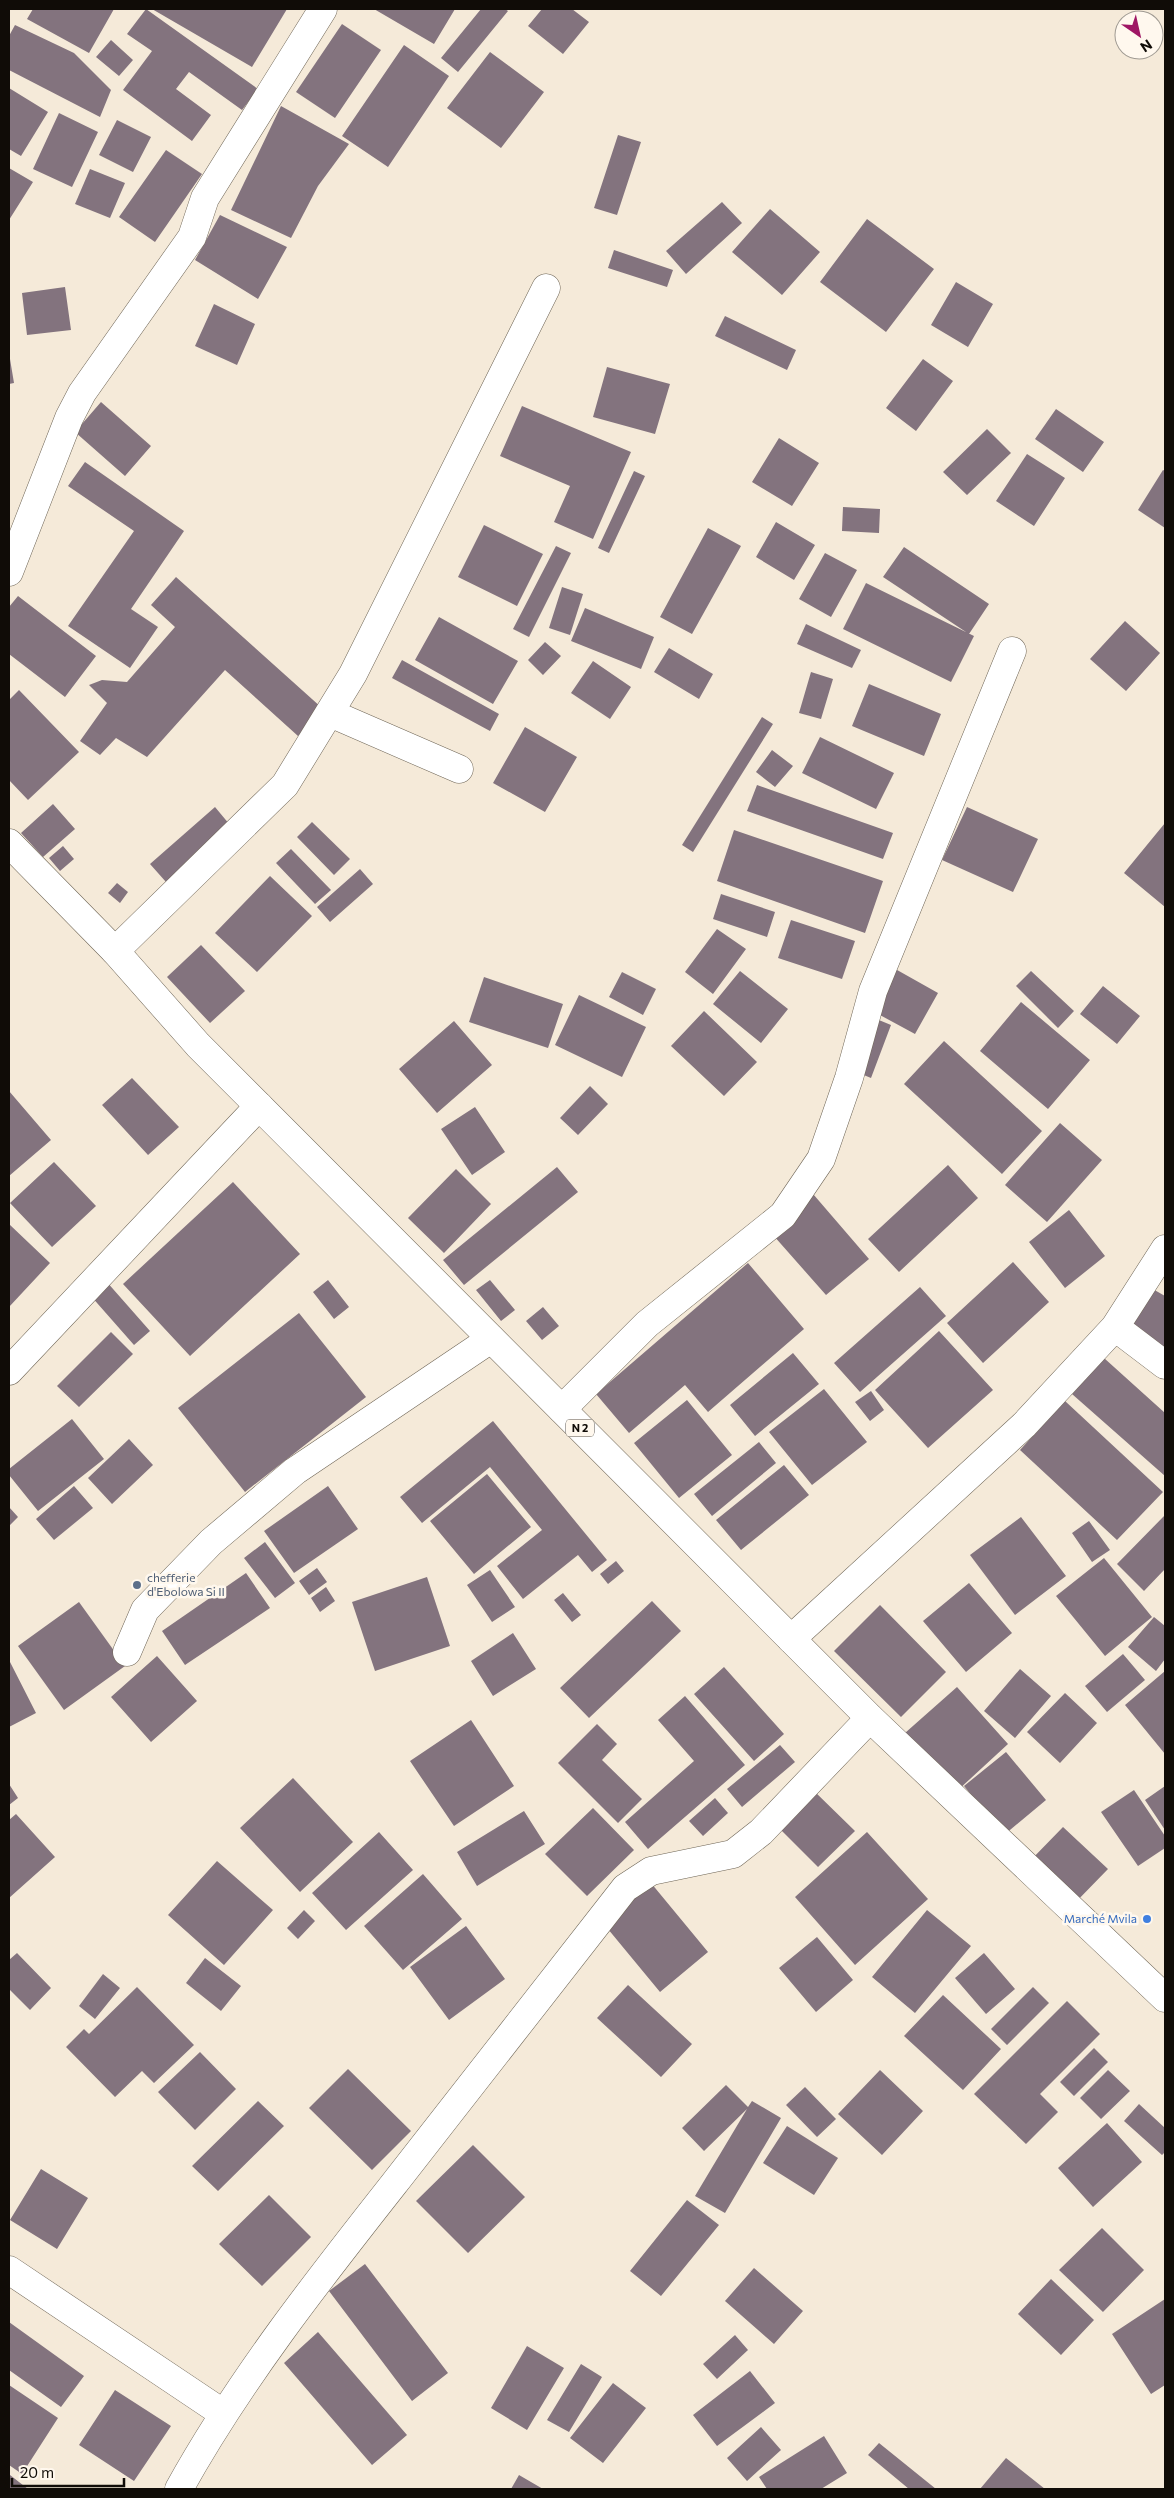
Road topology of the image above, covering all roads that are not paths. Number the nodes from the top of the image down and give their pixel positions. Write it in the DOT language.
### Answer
graph roads {
  1 [pos="323,9"];
  2 [pos="546,288"];
  3 [pos="9,572"];
  4 [pos="1012,651"];
  5 [pos="330,714"];
  6 [pos="459,769"];
  7 [pos="9,843"];
  8 [pos="115,951"];
  9 [pos="259,1106"];
  10 [pos="1165,1249"];
  11 [pos="1115,1327"];
  12 [pos="492,1339"];
  13 [pos="1165,1364"];
  14 [pos="9,1370"];
  15 [pos="562,1409"];
  16 [pos="791,1639"];
  17 [pos="127,1652"];
  18 [pos="870,1718"];
  19 [pos="1165,1998"];
  20 [pos="9,2270"];
  21 [pos="224,2414"];
  22 [pos="179,2489"];
  1 -- 3 [label="main road"];
  2 -- 5 [label="main road"];
  4 -- 15 [label="main road"];
  5 -- 6 [label="main road"];
  5 -- 8 [label="main road"];
  7 -- 8 [label="main road, N 2"];
  8 -- 9 [label="main road, N 2"];
  9 -- 12 [label="main road, N 2"];
  9 -- 14 [label="main road"];
  10 -- 11 [label="main road"];
  11 -- 13 [label="main road"];
  11 -- 16 [label="main road"];
  12 -- 15 [label="main road, N 2"];
  12 -- 17 [label="main road"];
  15 -- 16 [label="main road, N 2"];
  16 -- 18 [label="main road, N 2"];
  18 -- 19 [label="main road, N 2"];
  18 -- 21 [label="main road"];
  20 -- 21 [label="main road"];
  21 -- 22 [label="main road"];
}
